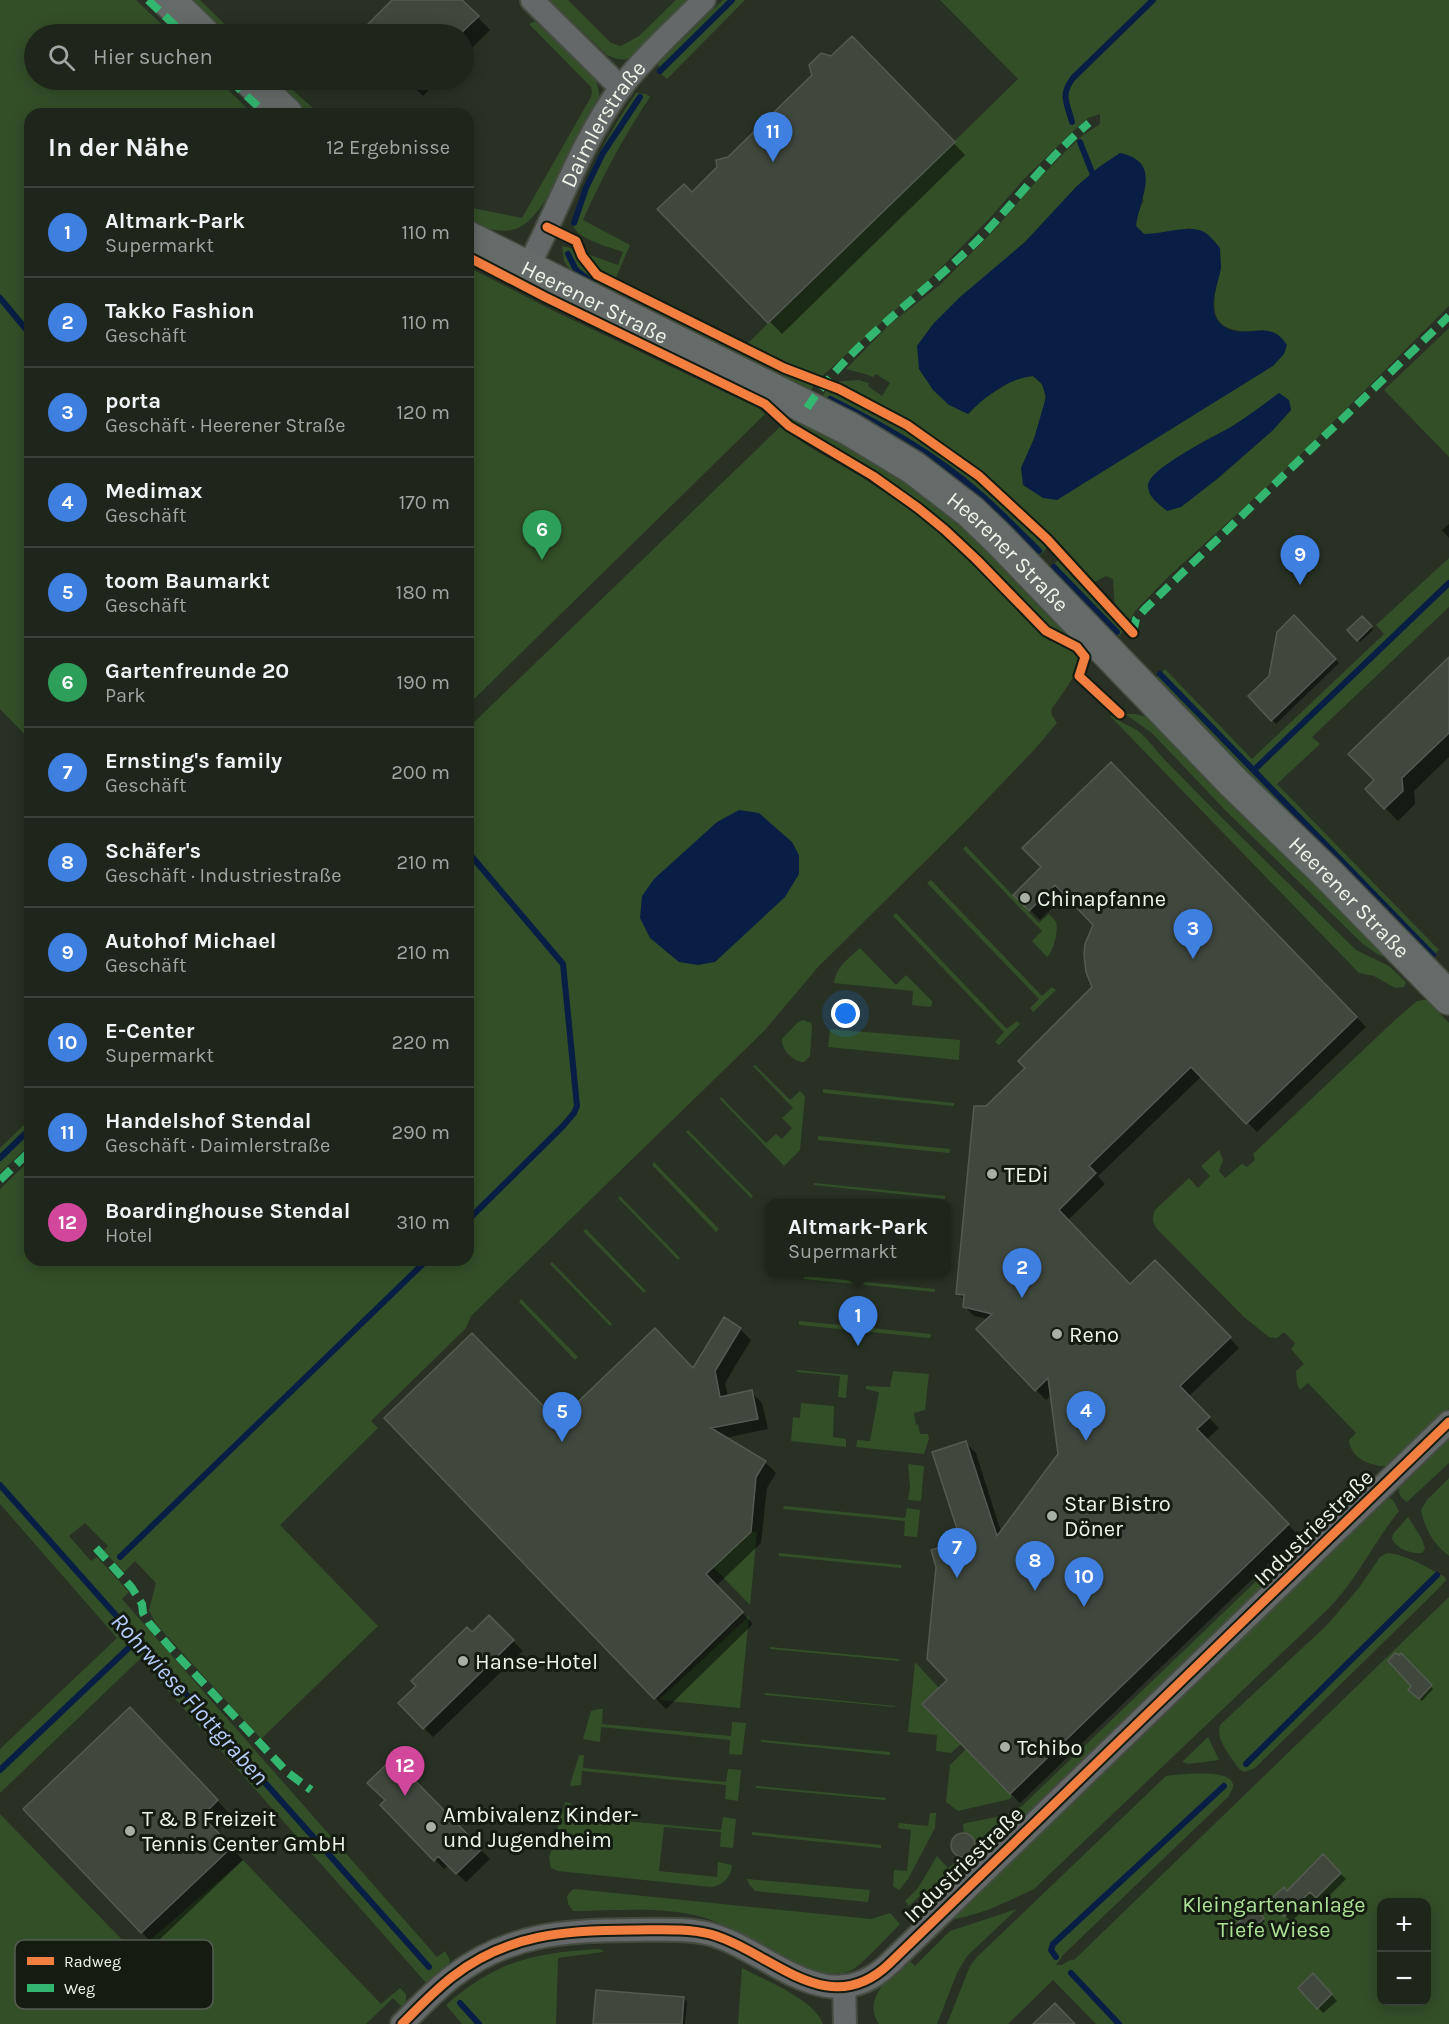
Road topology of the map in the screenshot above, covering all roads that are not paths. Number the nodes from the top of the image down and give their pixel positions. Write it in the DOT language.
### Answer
graph roads {
  1 [pos="168,0"];
  2 [pos="532,0"];
  3 [pos="704,0"];
  4 [pos="193,24"];
  5 [pos="621,88"];
  6 [pos="261,90"];
  7 [pos="280,108"];
  8 [pos="474,241"];
  9 [pos="527,269"];
  10 [pos="1449,998"];
  11 [pos="1449,1422"];
  12 [pos="844,1986"];
  13 [pos="402,2024"];
  14 [pos="845,2024"];
  1 -- 4 [label="main road"];
  2 -- 5 [label="street"];
  3 -- 5 [label="street, Daimlerstraße"];
  5 -- 9 [label="street, Daimlerstraße"];
  6 -- 7 [label="main road"];
  8 -- 9 [label="main road, Heerener Straße"];
  9 -- 10 [label="main road, Heerener Straße"];
  11 -- 12 [label="street, Industriestraße"];
  12 -- 13 [label="street, Industriestraße"];
  12 -- 14 [label="street"];
}
